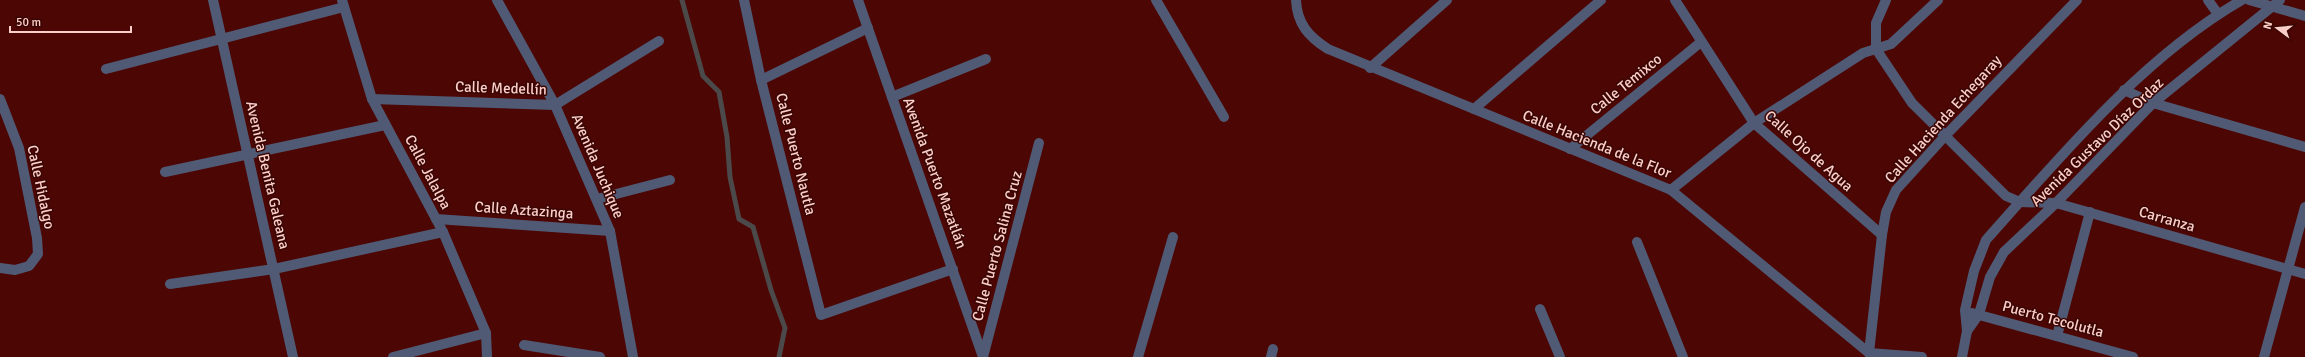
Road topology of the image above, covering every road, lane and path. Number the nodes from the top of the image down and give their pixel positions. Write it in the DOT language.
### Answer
graph roads {
  1 [pos="213,0"];
  2 [pos="497,0"];
  3 [pos="744,0"];
  4 [pos="858,0"];
  5 [pos="1156,0"];
  6 [pos="1296,0"];
  7 [pos="1447,0"];
  8 [pos="1601,0"];
  9 [pos="1675,0"];
  10 [pos="1886,0"];
  11 [pos="1938,0"];
  12 [pos="2077,0"];
  13 [pos="2208,0"];
  14 [pos="2242,0"];
  15 [pos="2249,0"];
  16 [pos="343,4"];
  17 [pos="2277,4"];
  18 [pos="2218,14"];
  19 [pos="2305,16"];
  20 [pos="868,28"];
  21 [pos="222,40"];
  22 [pos="659,41"];
  23 [pos="1701,42"];
  24 [pos="1876,49"];
  25 [pos="986,59"];
  26 [pos="1370,68"];
  27 [pos="106,69"];
  28 [pos="761,80"];
  29 [pos="2124,90"];
  30 [pos="892,97"];
  31 [pos="0,99"];
  32 [pos="372,99"];
  33 [pos="2153,103"];
  34 [pos="556,105"];
  35 [pos="1474,110"];
  36 [pos="1224,117"];
  37 [pos="1754,123"];
  38 [pos="385,124"];
  39 [pos="1945,136"];
  40 [pos="1039,143"];
  41 [pos="2305,146"];
  42 [pos="1570,149"];
  43 [pos="249,155"];
  44 [pos="165,172"];
  45 [pos="670,180"];
  46 [pos="1671,190"];
  47 [pos="596,199"];
  48 [pos="2020,202"];
  49 [pos="2056,203"];
  50 [pos="2305,207"];
  51 [pos="2090,212"];
  52 [pos="436,219"];
  53 [pos="610,231"];
  54 [pos="442,232"];
  55 [pos="1882,235"];
  56 [pos="1172,237"];
  57 [pos="1637,242"];
  58 [pos="0,268"];
  59 [pos="274,269"];
  60 [pos="953,269"];
  61 [pos="2288,269"];
  62 [pos="2305,274"];
  63 [pos="170,284"];
  64 [pos="1540,309"];
  65 [pos="1965,310"];
  66 [pos="1979,314"];
  67 [pos="1967,331"];
  68 [pos="486,333"];
  69 [pos="2057,336"];
  70 [pos="524,345"];
  71 [pos="1869,353"];
  72 [pos="293,357"];
  73 [pos="393,357"];
  74 [pos="487,357"];
  75 [pos="600,357"];
  76 [pos="633,357"];
  77 [pos="983,357"];
  78 [pos="1138,357"];
  79 [pos="1560,357"];
  80 [pos="1683,357"];
  81 [pos="1922,357"];
  82 [pos="1962,357"];
  83 [pos="2133,357"];
  84 [pos="2264,357"];
  1 -- 21 [label="street, Avenida Benita Galeana"];
  2 -- 34 [label="street, Avenida Juchique"];
  3 -- 28 [label="street, Calle Puerto Nautla"];
  4 -- 20 [label="street, Avenida Puerto Mazatlán"];
  5 -- 36 [label="street"];
  6 -- 26 [label="street, Calle Hacienda de la Flor"];
  7 -- 26 [label="street"];
  8 -- 35 [label="street"];
  9 -- 23 [label="street, Calle Ojo de Agua"];
  10 -- 24 [label="street"];
  11 -- 24 [label="street"];
  12 -- 39 [label="street, Calle Hacienda Echegaray"];
  13 -- 18 [label="street"];
  14 -- 18 [label="street, Avenida Gustavo Díaz Ordaz"];
  15 -- 17 [label="street"];
  16 -- 21 [label="street"];
  16 -- 32 [label="street, Calle Jalalpa"];
  17 -- 19 [label="street"];
  17 -- 33 [label="street, Avenida Gustavo Díaz Ordaz"];
  18 -- 29 [label="street, Avenida Gustavo Díaz Ordaz"];
  20 -- 28 [label="street"];
  20 -- 30 [label="street, Avenida Puerto Mazatlán"];
  21 -- 27 [label="street"];
  21 -- 43 [label="street, Avenida Benita Galeana"];
  22 -- 34 [label="street, Calle Medellín"];
  23 -- 37 [label="street, Calle Ojo de Agua"];
  23 -- 42 [label="street, Calle Temixco"];
  24 -- 37 [label="street"];
  24 -- 39 [label="street"];
  25 -- 30 [label="street"];
  26 -- 35 [label="street, Calle Hacienda de la Flor"];
  28 -- 60 [label="street, Calle Puerto Nautla"];
  29 -- 33 [label="street"];
  29 -- 48 [label="street, Avenida Gustavo Díaz Ordaz"];
  30 -- 60 [label="street, Avenida Puerto Mazatlán"];
  31 -- 58 [label="street, Calle Hidalgo"];
  32 -- 34 [label="street, Calle Medellín"];
  32 -- 38 [label="street, Calle Jalalpa"];
  33 -- 41 [label="street"];
  33 -- 49 [label="street, Avenida Gustavo Díaz Ordaz"];
  34 -- 47 [label="street, Avenida Juchique"];
  35 -- 42 [label="street, Calle Hacienda de la Flor"];
  37 -- 46 [label="street"];
  37 -- 55 [label="street, Calle Ojo de Agua"];
  38 -- 43 [label="street"];
  38 -- 52 [label="street, Calle Jalalpa"];
  39 -- 48 [label="street"];
  39 -- 55 [label="street, Calle Hacienda Echegaray"];
  40 -- 77 [label="street, Calle Puerto Salina Cruz"];
  42 -- 46 [label="street, Calle Hacienda de la Flor"];
  43 -- 44 [label="street"];
  43 -- 59 [label="street, Avenida Benita Galeana"];
  45 -- 47 [label="street"];
  46 -- 71 [label="street, Calle Hacienda de la Flor"];
  47 -- 53 [label="street, Avenida Juchique"];
  48 -- 49 [label="street, Carranza"];
  48 -- 65 [label="street, Avenida Gustavo Díaz Ordaz"];
  49 -- 51 [label="street, Carranza"];
  49 -- 66 [label="street, Avenida Gustavo Díaz Ordaz"];
  50 -- 61 [label="street"];
  51 -- 61 [label="street, Carranza"];
  51 -- 69 [label="street"];
  52 -- 53 [label="street, Calle Aztazinga"];
  52 -- 54 [label="street, Calle Jalalpa"];
  53 -- 76 [label="street, Avenida Juchique"];
  54 -- 59 [label="street"];
  54 -- 68 [label="street, Calle Jalalpa"];
  55 -- 71 [label="street, Calle Hacienda Echegaray"];
  56 -- 78 [label="street"];
  57 -- 80 [label="street"];
  59 -- 63 [label="street"];
  59 -- 72 [label="street, Avenida Benita Galeana"];
  60 -- 77 [label="street, Avenida Puerto Mazatlán"];
  61 -- 62 [label="street, Carranza"];
  61 -- 84 [label="street"];
  64 -- 79 [label="street"];
  65 -- 66 [label="street, Puerto Tecolutla"];
  65 -- 67 [label="street, Avenida Gustavo Díaz Ordaz"];
  66 -- 67 [label="street, Avenida Gustavo Díaz Ordaz"];
  66 -- 69 [label="street, Puerto Tecolutla"];
  67 -- 82 [label="street, Avenida Gustavo Díaz Ordaz"];
  68 -- 73 [label="street"];
  68 -- 74 [label="street, Calle Jalalpa"];
  69 -- 83 [label="street, Puerto Tecolutla"];
  70 -- 75 [label="street"];
  71 -- 81 [label="street"];
}
